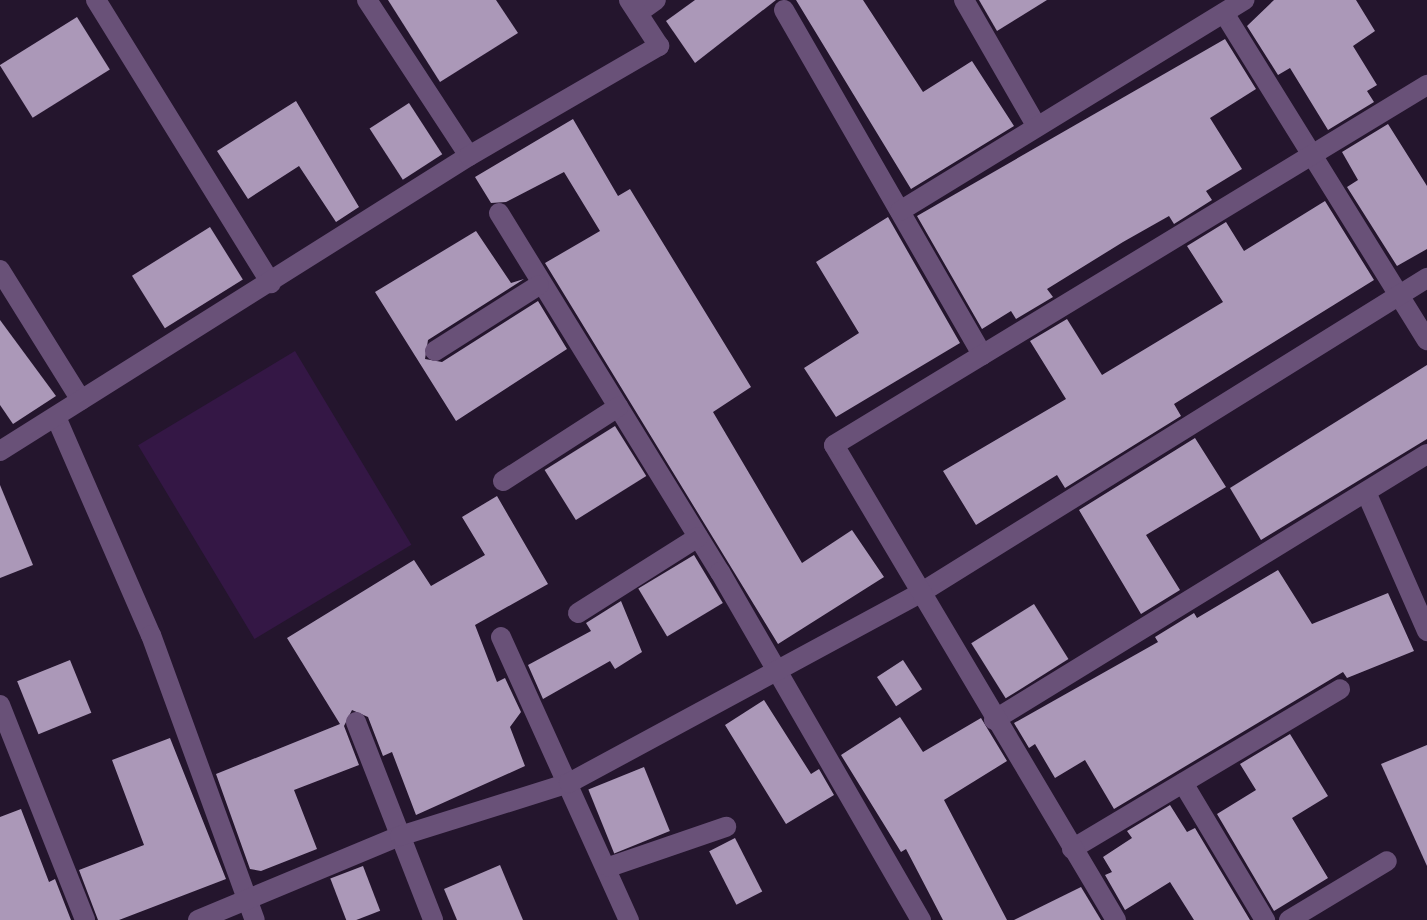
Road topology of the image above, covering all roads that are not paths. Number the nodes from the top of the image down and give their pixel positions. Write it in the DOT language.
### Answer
graph roads {
  1 [pos="96,0"];
  2 [pos="367,0"];
  3 [pos="656,0"];
  4 [pos="964,0"];
  5 [pos="1244,0"];
  6 [pos="633,7"];
  7 [pos="784,10"];
  8 [pos="1224,13"];
  9 [pos="1427,85"];
  10 [pos="1037,127"];
  11 [pos="1312,155"];
  12 [pos="469,156"];
  13 [pos="900,211"];
  14 [pos="499,213"];
  15 [pos="0,270"];
  16 [pos="1427,278"];
  17 [pos="271,283"];
  18 [pos="539,285"];
  19 [pos="1398,295"];
  20 [pos="1427,340"];
  21 [pos="435,351"];
  22 [pos="982,355"];
  23 [pos="81,400"];
  24 [pos="618,407"];
  25 [pos="56,417"];
  26 [pos="0,451"];
  27 [pos="1427,454"];
  28 [pos="503,481"];
  29 [pos="1366,492"];
  30 [pos="698,537"];
  31 [pos="922,592"];
  32 [pos="578,613"];
  33 [pos="1427,631"];
  34 [pos="501,637"];
  35 [pos="777,669"];
  36 [pos="1340,689"];
  37 [pos="0,705"];
  38 [pos="994,720"];
  39 [pos="356,722"];
  40 [pos="569,783"];
  41 [pos="1183,783"];
  42 [pos="726,827"];
  43 [pos="400,836"];
  44 [pos="1072,849"];
  45 [pos="1387,861"];
  46 [pos="609,867"];
  47 [pos="252,911"];
  48 [pos="85,920"];
  49 [pos="198,920"];
  50 [pos="433,920"];
  51 [pos="629,920"];
  52 [pos="921,920"];
  53 [pos="1116,920"];
  54 [pos="1265,920"];
  55 [pos="1289,920"];
  1 -- 17 [label="street"];
  2 -- 12 [label="street"];
  3 -- 6 [label="street"];
  4 -- 10 [label="street"];
  5 -- 8 [label="street"];
  6 -- 12 [label="street"];
  7 -- 13 [label="street"];
  8 -- 10 [label="street"];
  8 -- 11 [label="street"];
  9 -- 11 [label="street"];
  10 -- 13 [label="street"];
  11 -- 19 [label="street"];
  11 -- 22 [label="street"];
  12 -- 17 [label="street"];
  13 -- 22 [label="street"];
  14 -- 18 [label="street"];
  15 -- 23 [label="street"];
  16 -- 19 [label="street"];
  17 -- 23 [label="street"];
  18 -- 21 [label="street"];
  18 -- 24 [label="street"];
  19 -- 20 [label="street"];
  19 -- 31 [label="street"];
  22 -- 31 [label="street"];
  23 -- 25 [label="street"];
  24 -- 28 [label="street"];
  24 -- 30 [label="street"];
  25 -- 26 [label="street"];
  25 -- 47 [label="street"];
  27 -- 29 [label="street"];
  29 -- 33 [label="street"];
  29 -- 38 [label="street"];
  30 -- 32 [label="street"];
  30 -- 35 [label="street"];
  31 -- 35 [label="street"];
  31 -- 38 [label="street"];
  34 -- 40 [label="street"];
  35 -- 40 [label="street"];
  35 -- 52 [label="street"];
  36 -- 41 [label="street"];
  37 -- 48 [label="street"];
  38 -- 44 [label="street"];
  39 -- 43 [label="street"];
  40 -- 43 [label="street"];
  40 -- 46 [label="street"];
  41 -- 44 [label="street"];
  41 -- 54 [label="street"];
  42 -- 46 [label="street"];
  43 -- 47 [label="street"];
  43 -- 50 [label="street"];
  44 -- 53 [label="street"];
  45 -- 55 [label="street"];
  46 -- 51 [label="street"];
  47 -- 49 [label="street"];
}
